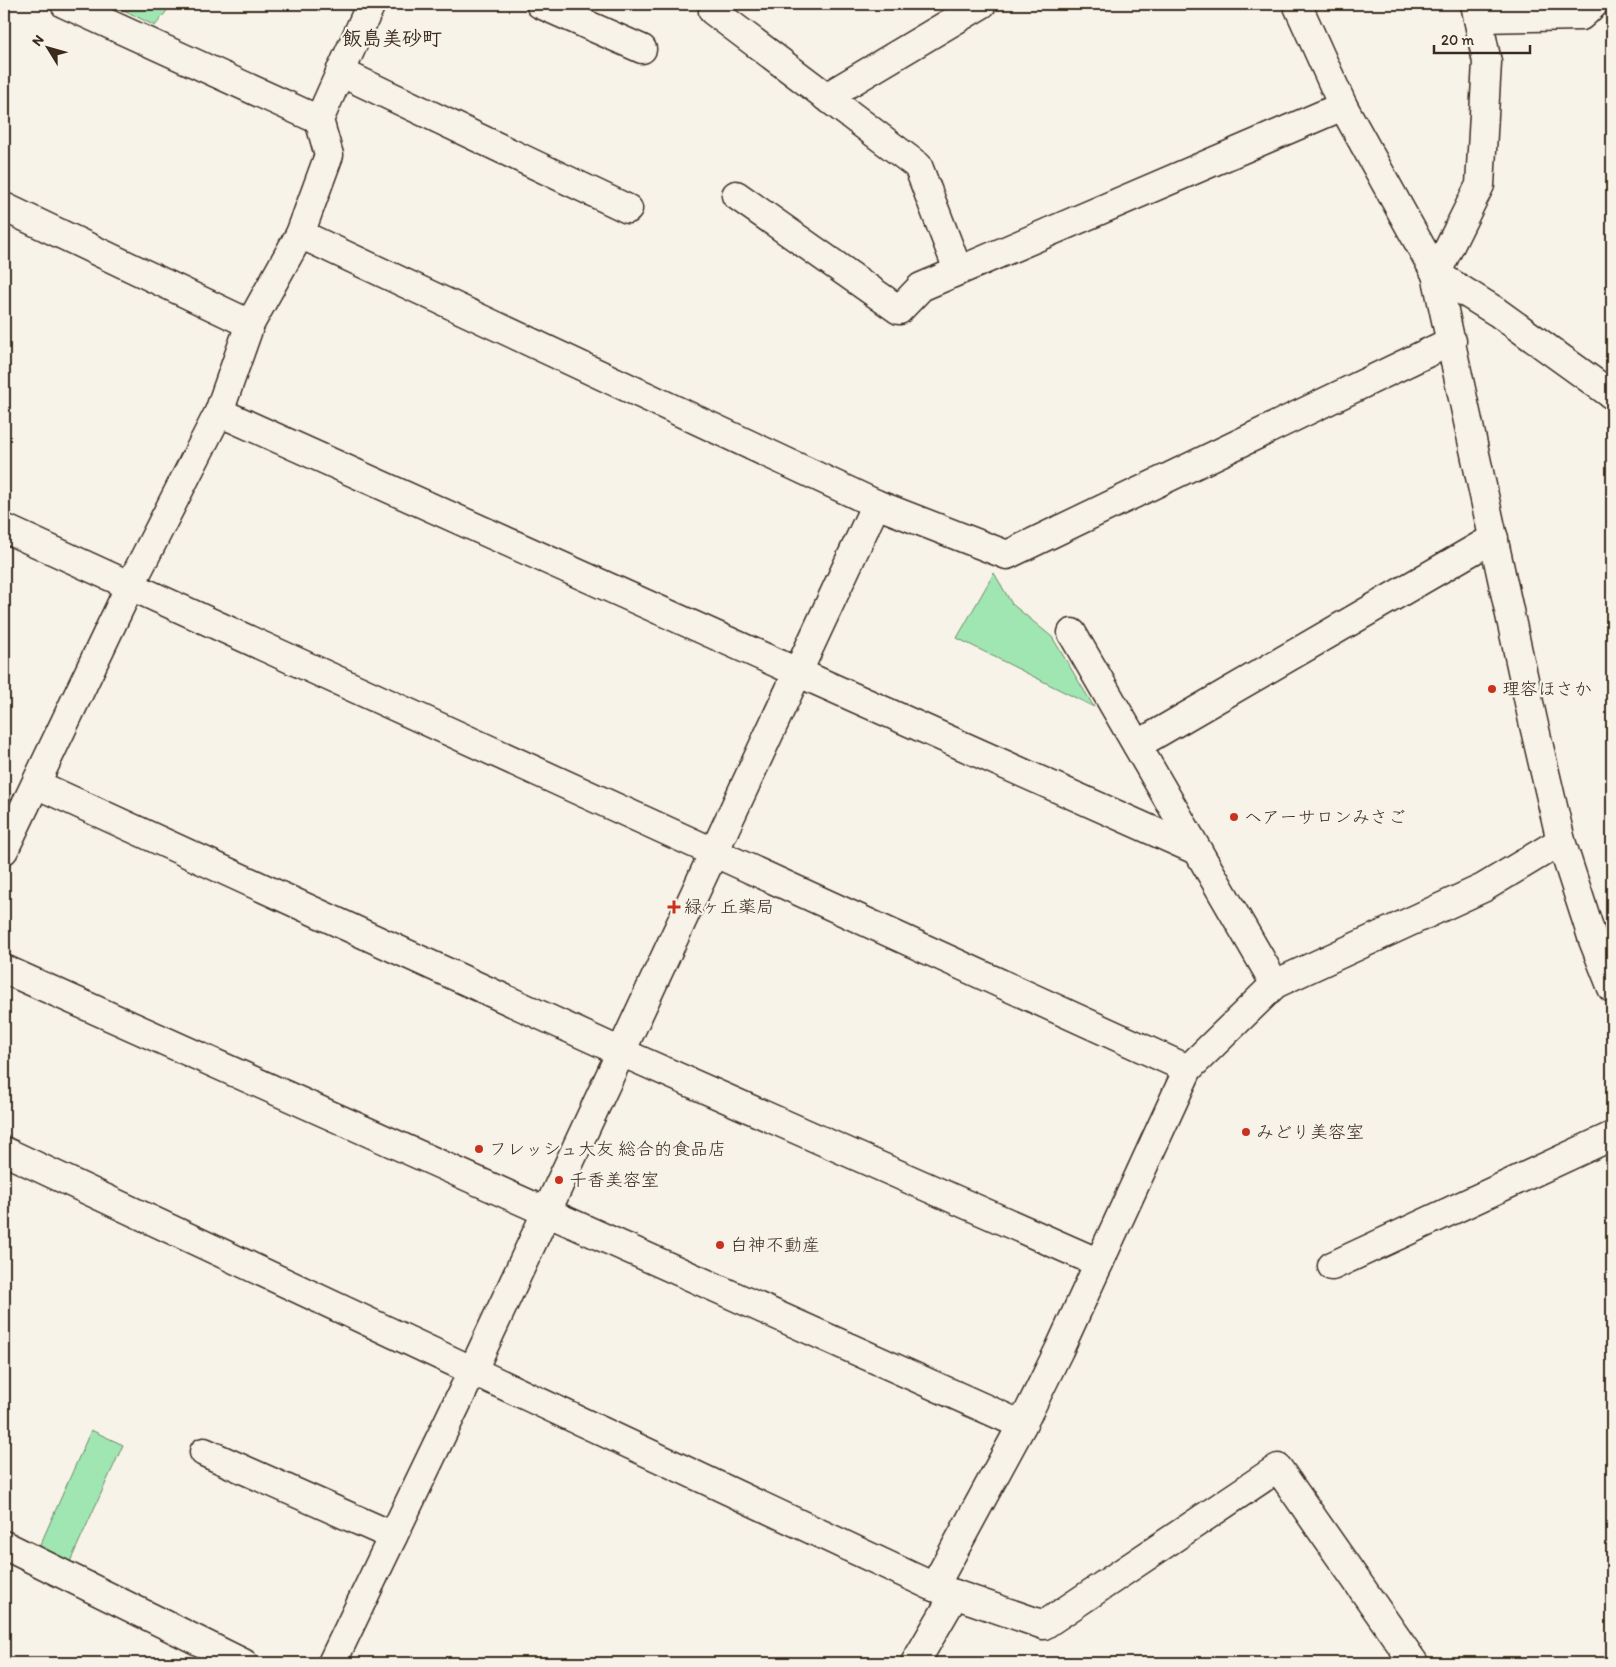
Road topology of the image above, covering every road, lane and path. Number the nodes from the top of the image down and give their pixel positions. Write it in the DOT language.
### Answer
graph roads {
  1 [pos="65,4"];
  2 [pos="371,4"];
  3 [pos="540,4"];
  4 [pos="982,4"];
  5 [pos="1297,4"];
  6 [pos="1594,4"];
  7 [pos="713,11"];
  8 [pos="1476,11"];
  9 [pos="642,49"];
  10 [pos="340,72"];
  11 [pos="826,96"];
  12 [pos="1343,106"];
  13 [pos="320,120"];
  14 [pos="736,196"];
  15 [pos="4,207"];
  16 [pos="628,209"];
  17 [pos="300,234"];
  18 [pos="958,270"];
  19 [pos="1436,274"];
  20 [pos="250,324"];
  21 [pos="1452,342"];
  22 [pos="1612,395"];
  23 [pos="219,412"];
  24 [pos="876,504"];
  25 [pos="4,528"];
  26 [pos="1494,538"];
  27 [pos="130,586"];
  28 [pos="1072,633"];
  29 [pos="797,672"];
  30 [pos="1137,745"];
  31 [pos="36,784"];
  32 [pos="1561,841"];
  33 [pos="4,850"];
  34 [pos="1198,851"];
  35 [pos="713,852"];
  36 [pos="4,969"];
  37 [pos="1275,984"];
  38 [pos="1612,988"];
  39 [pos="621,1052"];
  40 [pos="1188,1069"];
  41 [pos="1612,1136"];
  42 [pos="4,1151"];
  43 [pos="546,1212"];
  44 [pos="1099,1263"];
  45 [pos="1332,1266"];
  46 [pos="472,1372"];
  47 [pos="1022,1425"];
  48 [pos="204,1452"];
  49 [pos="394,1536"];
  50 [pos="4,1546"];
  51 [pos="944,1591"];
  52 [pos="243,1663"];
  53 [pos="332,1663"];
  54 [pos="915,1663"];
  55 [pos="1414,1663"];
  1 -- 13 [label="street"];
  2 -- 10 [label="street"];
  3 -- 9 [label="street"];
  4 -- 11 [label="street"];
  5 -- 12 [label="street"];
  6 -- 8 [label="street"];
  7 -- 11 [label="street"];
  8 -- 19 [label="street"];
  10 -- 13 [label="street"];
  10 -- 16 [label="street"];
  11 -- 18 [label="street"];
  12 -- 18 [label="street"];
  12 -- 19 [label="street"];
  13 -- 17 [label="street"];
  14 -- 18 [label="street"];
  15 -- 20 [label="street"];
  17 -- 20 [label="street"];
  17 -- 24 [label="street"];
  19 -- 21 [label="street"];
  19 -- 22 [label="street"];
  20 -- 23 [label="street"];
  21 -- 24 [label="street"];
  21 -- 26 [label="street"];
  23 -- 27 [label="street"];
  23 -- 29 [label="street"];
  24 -- 29 [label="street"];
  25 -- 27 [label="street"];
  26 -- 30 [label="street"];
  26 -- 32 [label="street"];
  27 -- 31 [label="street"];
  27 -- 35 [label="street"];
  28 -- 30 [label="street"];
  29 -- 34 [label="street"];
  29 -- 35 [label="street"];
  30 -- 34 [label="street"];
  31 -- 33 [label="street"];
  31 -- 39 [label="street"];
  32 -- 37 [label="street"];
  32 -- 38 [label="street"];
  34 -- 37 [label="street"];
  35 -- 39 [label="street"];
  35 -- 40 [label="street"];
  36 -- 43 [label="street"];
  37 -- 40 [label="street"];
  39 -- 43 [label="street"];
  39 -- 44 [label="street"];
  40 -- 44 [label="street"];
  41 -- 45 [label="street"];
  42 -- 46 [label="street"];
  43 -- 46 [label="street"];
  43 -- 47 [label="street"];
  44 -- 47 [label="street"];
  46 -- 49 [label="street"];
  46 -- 51 [label="street"];
  47 -- 51 [label="street"];
  48 -- 49 [label="street"];
  49 -- 53 [label="street"];
  50 -- 52 [label="street"];
  51 -- 54 [label="street"];
  51 -- 55 [label="street"];
}
